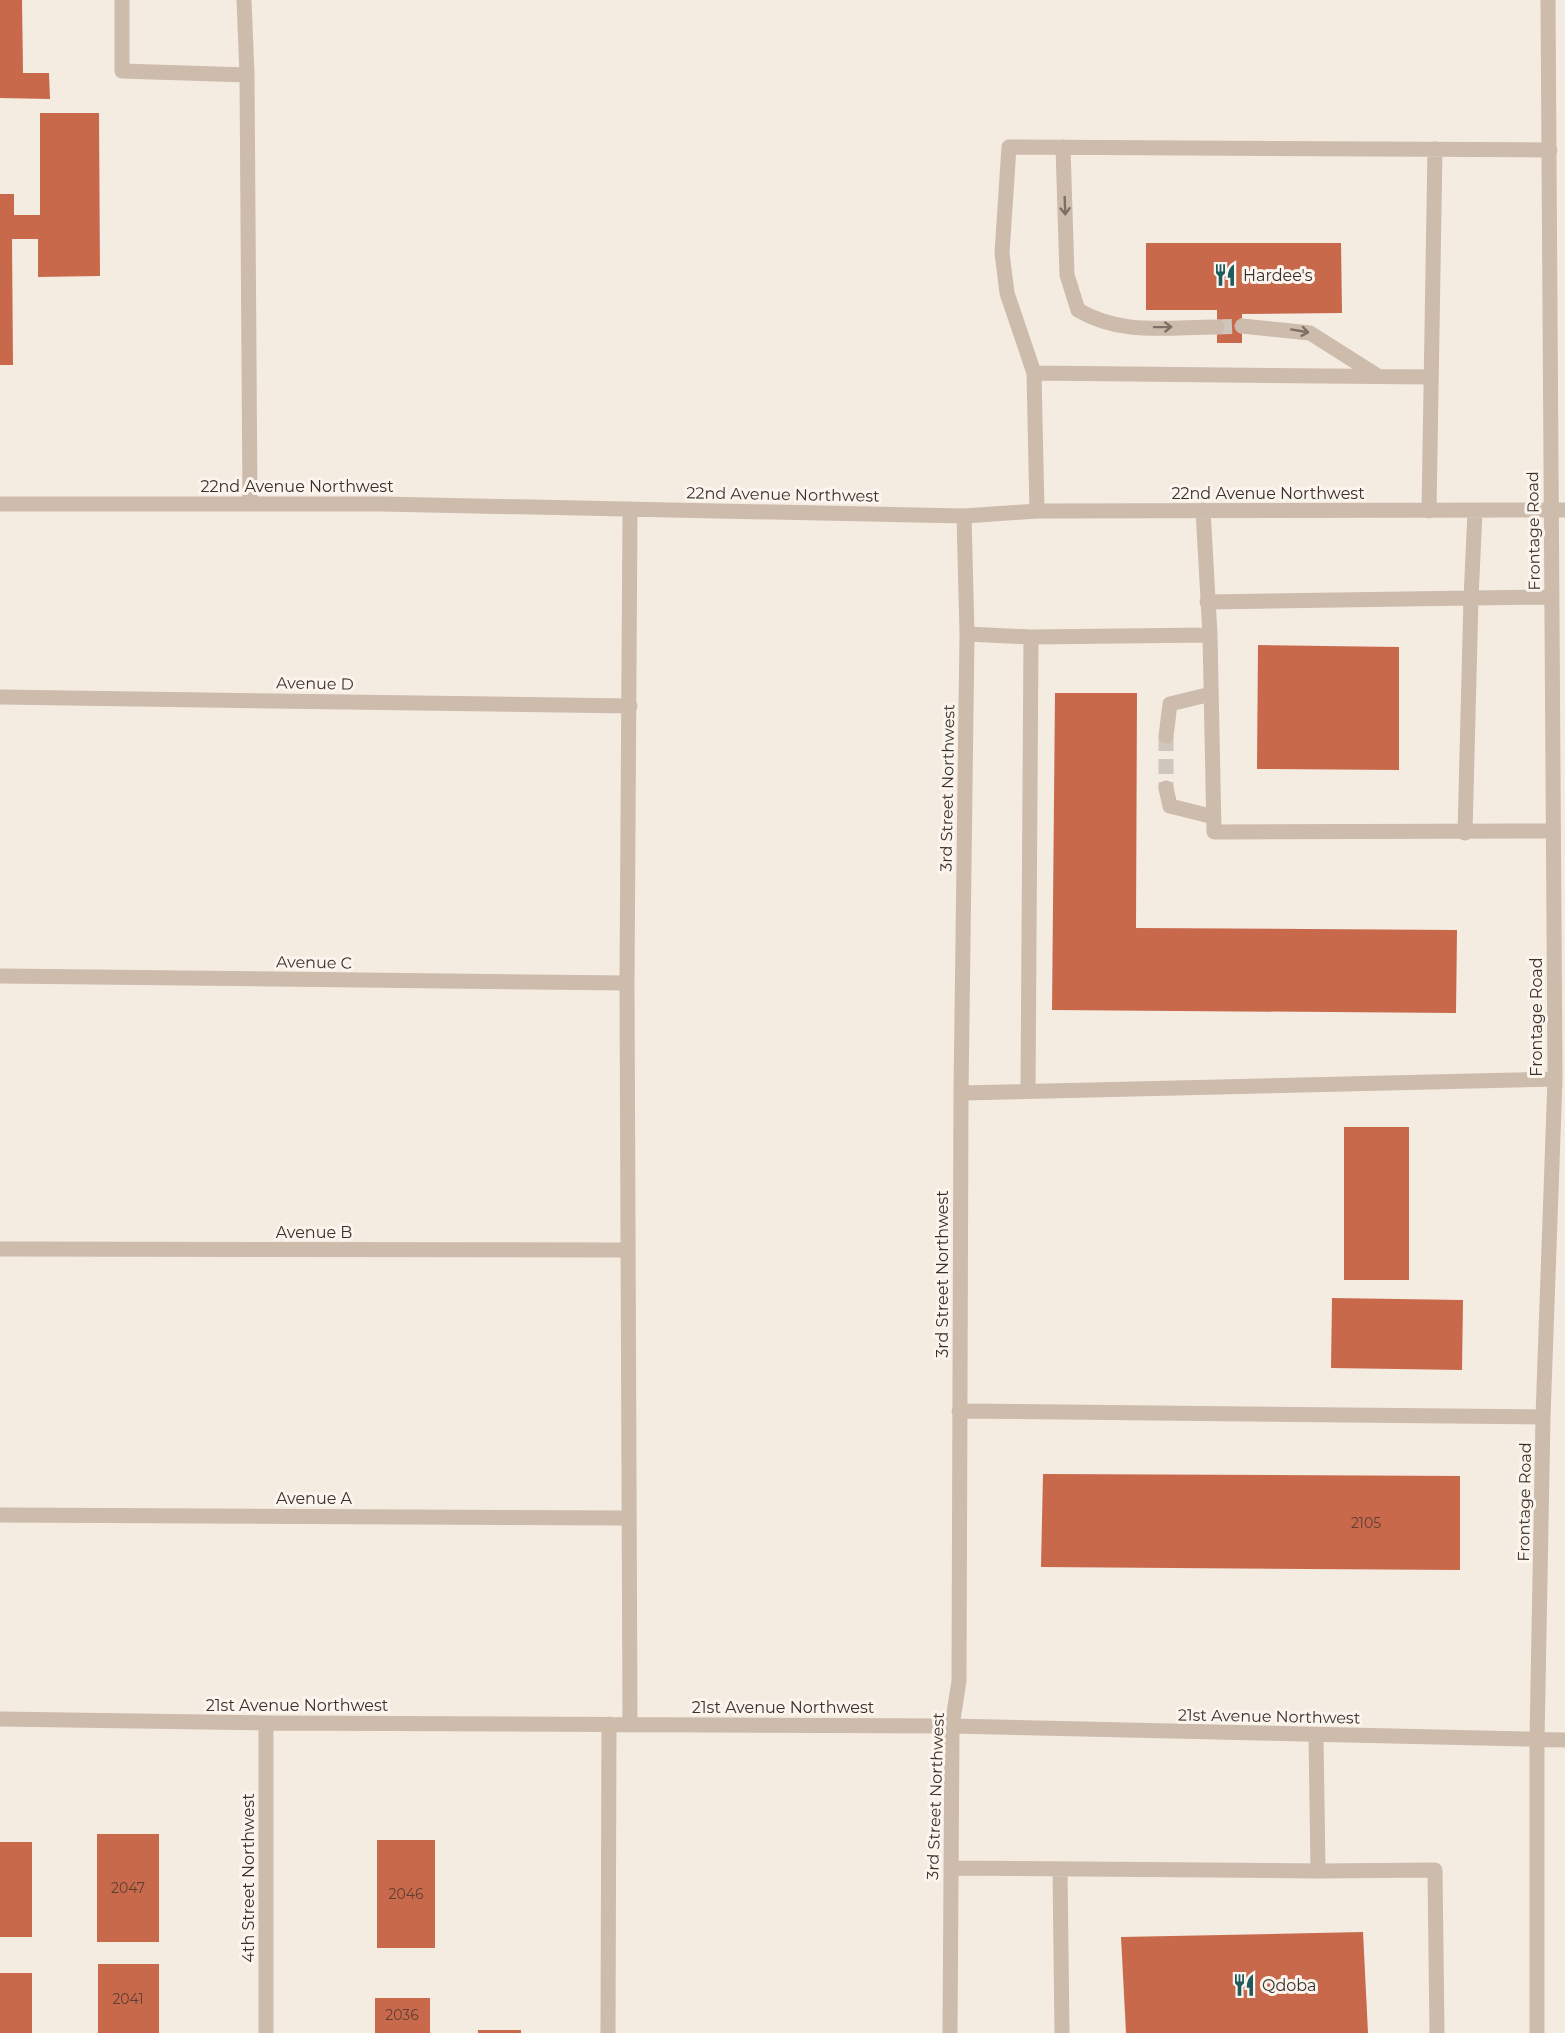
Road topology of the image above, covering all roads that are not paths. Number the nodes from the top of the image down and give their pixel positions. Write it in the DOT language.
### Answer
graph roads {
  1 [pos="122,0"];
  2 [pos="244,0"];
  3 [pos="1548,0"];
  4 [pos="248,75"];
  5 [pos="1063,147"];
  6 [pos="1435,149"];
  7 [pos="1550,150"];
  8 [pos="1242,326"];
  9 [pos="1216,327"];
  10 [pos="1034,373"];
  11 [pos="1378,376"];
  12 [pos="1431,377"];
  13 [pos="250,503"];
  14 [pos="0,504"];
  15 [pos="630,510"];
  16 [pos="1203,510"];
  17 [pos="1037,511"];
  18 [pos="1429,511"];
  19 [pos="1557,511"];
  20 [pos="1475,512"];
  21 [pos="964,516"];
  22 [pos="1552,597"];
  23 [pos="1471,598"];
  24 [pos="1207,602"];
  25 [pos="967,634"];
  26 [pos="1210,635"];
  27 [pos="1031,637"];
  28 [pos="1211,694"];
  29 [pos="0,697"];
  30 [pos="630,706"];
  31 [pos="1166,736"];
  32 [pos="1166,788"];
  33 [pos="1214,817"];
  34 [pos="1553,831"];
  35 [pos="1465,833"];
  36 [pos="0,976"];
  37 [pos="627,983"];
  38 [pos="1555,1079"];
  39 [pos="1028,1091"];
  40 [pos="961,1093"];
  41 [pos="0,1249"];
  42 [pos="628,1250"];
  43 [pos="958,1412"];
  44 [pos="1543,1417"];
  45 [pos="0,1515"];
  46 [pos="628,1518"];
  47 [pos="0,1719"];
  48 [pos="266,1723"];
  49 [pos="609,1724"];
  50 [pos="630,1724"];
  51 [pos="952,1726"];
  52 [pos="1316,1735"];
  53 [pos="1537,1740"];
  54 [pos="1565,1740"];
  55 [pos="951,1868"];
  56 [pos="1060,1869"];
  57 [pos="1318,1871"];
  58 [pos="266,2033"];
  59 [pos="608,2033"];
  60 [pos="950,2033"];
  61 [pos="1062,2033"];
  62 [pos="1437,2033"];
  63 [pos="1537,2033"];
  1 -- 4 [label="street"];
  2 -- 4 [label="street"];
  3 -- 7 [label="street, Frontage Road"];
  4 -- 13 [label="street"];
  5 -- 6 [label="street"];
  5 -- 9 [label="street, one-way"];
  5 -- 10 [label="street"];
  6 -- 7 [label="street"];
  6 -- 12 [label="street"];
  7 -- 19 [label="street, Frontage Road"];
  8 -- 11 [label="street, one-way"];
  10 -- 11 [label="street"];
  10 -- 17 [label="street"];
  11 -- 12 [label="street"];
  12 -- 18 [label="street"];
  13 -- 14 [label="street, 22nd Avenue Northwest"];
  13 -- 15 [label="street, 22nd Avenue Northwest"];
  15 -- 21 [label="street, 22nd Avenue Northwest"];
  15 -- 30 [label="street"];
  16 -- 17 [label="street, 22nd Avenue Northwest"];
  16 -- 18 [label="street, 22nd Avenue Northwest"];
  16 -- 24 [label="street"];
  17 -- 21 [label="street, 22nd Avenue Northwest"];
  18 -- 20 [label="street, 22nd Avenue Northwest"];
  19 -- 20 [label="street, 22nd Avenue Northwest"];
  19 -- 22 [label="street, Frontage Road"];
  20 -- 23 [label="street"];
  21 -- 25 [label="street, 3rd Street Northwest"];
  22 -- 23 [label="street"];
  22 -- 34 [label="street, Frontage Road"];
  23 -- 24 [label="street"];
  23 -- 35 [label="street"];
  24 -- 26 [label="street"];
  25 -- 27 [label="street"];
  25 -- 40 [label="street, 3rd Street Northwest"];
  26 -- 27 [label="street"];
  26 -- 28 [label="street"];
  27 -- 39 [label="street"];
  28 -- 31 [label="street"];
  28 -- 33 [label="street"];
  29 -- 30 [label="street, Avenue D"];
  30 -- 37 [label="street"];
  32 -- 33 [label="street"];
  33 -- 35 [label="street"];
  34 -- 35 [label="street"];
  34 -- 38 [label="street, Frontage Road"];
  36 -- 37 [label="street, Avenue C"];
  37 -- 42 [label="street"];
  38 -- 39 [label="street"];
  38 -- 44 [label="street, Frontage Road"];
  39 -- 40 [label="street"];
  40 -- 43 [label="street, 3rd Street Northwest"];
  41 -- 42 [label="street, Avenue B"];
  42 -- 46 [label="street"];
  43 -- 44 [label="street"];
  43 -- 51 [label="street, 3rd Street Northwest"];
  44 -- 53 [label="street, Frontage Road"];
  45 -- 46 [label="street, Avenue A"];
  46 -- 50 [label="street"];
  47 -- 48 [label="street, 21st Avenue Northwest"];
  48 -- 49 [label="street, 21st Avenue Northwest"];
  48 -- 58 [label="street, 4th Street Northwest"];
  49 -- 50 [label="street, 21st Avenue Northwest"];
  49 -- 59 [label="street"];
  50 -- 51 [label="street, 21st Avenue Northwest"];
  51 -- 52 [label="street, 21st Avenue Northwest"];
  51 -- 55 [label="street, 3rd Street Northwest"];
  52 -- 53 [label="street, 21st Avenue Northwest"];
  52 -- 57 [label="street"];
  53 -- 54 [label="street, 21st Avenue Northwest"];
  53 -- 63 [label="street, Frontage Road"];
  55 -- 56 [label="street"];
  55 -- 60 [label="street, 3rd Street Northwest"];
  56 -- 57 [label="street"];
  56 -- 61 [label="street"];
  57 -- 62 [label="street"];
}
